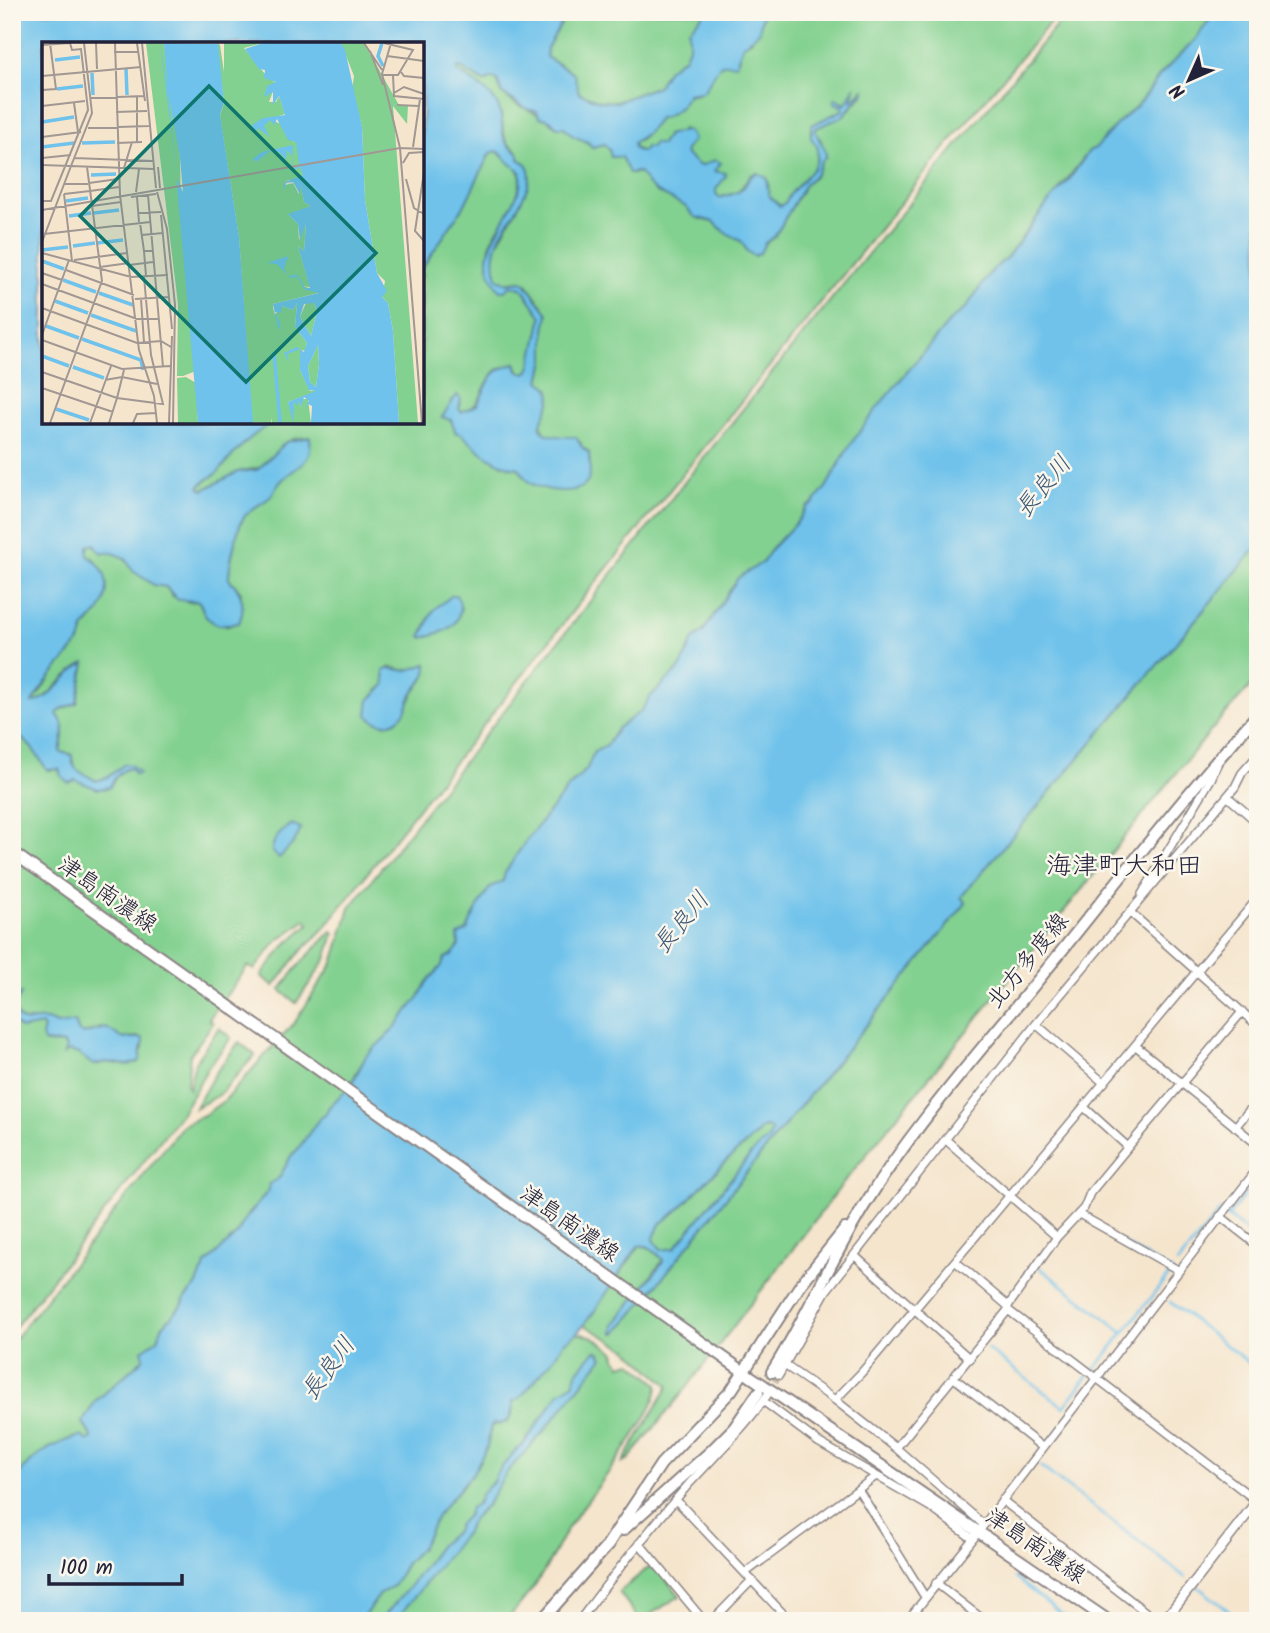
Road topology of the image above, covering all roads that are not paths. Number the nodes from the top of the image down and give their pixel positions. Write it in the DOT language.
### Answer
graph roads {
  1 [pos="1258,714"];
  2 [pos="1258,755"];
  3 [pos="1221,756"];
  4 [pos="1227,797"];
  5 [pos="1258,823"];
  6 [pos="12,852"];
  7 [pos="1258,898"];
  8 [pos="1130,912"];
  9 [pos="1197,971"];
  10 [pos="1242,1012"];
  11 [pos="1256,1020"];
  12 [pos="1036,1024"];
  13 [pos="1136,1046"];
  14 [pos="1104,1083"];
  15 [pos="1182,1084"];
  16 [pos="1258,1100"];
  17 [pos="1084,1107"];
  18 [pos="1235,1127"];
  19 [pos="944,1139"];
  20 [pos="1258,1145"];
  21 [pos="1128,1147"];
  22 [pos="1258,1168"];
  23 [pos="1009,1196"];
  24 [pos="864,1205"];
  25 [pos="1079,1214"];
  26 [pos="1220,1216"];
  27 [pos="1056,1237"];
  28 [pos="1258,1246"];
  29 [pos="855,1256"];
  30 [pos="956,1261"];
  31 [pos="1178,1270"];
  32 [pos="1008,1308"];
  33 [pos="915,1309"];
  34 [pos="970,1359"];
  35 [pos="786,1366"];
  36 [pos="744,1372"];
  37 [pos="776,1374"];
  38 [pos="1096,1376"];
  39 [pos="954,1378"];
  40 [pos="764,1395"];
  41 [pos="835,1400"];
  42 [pos="1042,1447"];
  43 [pos="896,1448"];
  44 [pos="876,1476"];
  45 [pos="858,1489"];
  46 [pos="676,1500"];
  47 [pos="1002,1500"];
  48 [pos="1257,1501"];
  49 [pos="978,1532"];
  50 [pos="639,1543"];
  51 [pos="606,1547"];
  52 [pos="745,1573"];
  53 [pos="752,1580"];
  54 [pos="936,1583"];
  55 [pos="925,1597"];
  56 [pos="541,1621"];
  57 [pos="579,1621"];
  58 [pos="704,1621"];
  59 [pos="712,1621"];
  60 [pos="790,1621"];
  61 [pos="906,1621"];
  62 [pos="985,1621"];
  63 [pos="1109,1621"];
  64 [pos="1157,1621"];
  65 [pos="1164,1621"];
  1 -- 3 [label="main road, 北方多度線"];
  2 -- 4 [label="street"];
  3 -- 8 [label="street"];
  3 -- 24 [label="main road, 北方多度線"];
  4 -- 5 [label="street"];
  4 -- 8 [label="street"];
  6 -- 36 [label="main road, 津島南濃線"];
  7 -- 9 [label="street"];
  8 -- 9 [label="street"];
  8 -- 12 [label="street"];
  9 -- 10 [label="street"];
  9 -- 13 [label="street"];
  10 -- 11 [label="street"];
  10 -- 15 [label="street"];
  12 -- 14 [label="street"];
  12 -- 19 [label="street"];
  13 -- 14 [label="street"];
  13 -- 15 [label="street"];
  14 -- 17 [label="street"];
  15 -- 18 [label="street"];
  15 -- 21 [label="street"];
  16 -- 18 [label="street"];
  17 -- 21 [label="street"];
  17 -- 23 [label="street"];
  18 -- 20 [label="street"];
  19 -- 23 [label="street"];
  19 -- 29 [label="street"];
  21 -- 25 [label="street"];
  22 -- 26 [label="street"];
  23 -- 27 [label="street"];
  23 -- 30 [label="street"];
  24 -- 36 [label="main road"];
  24 -- 37 [label="main road"];
  25 -- 27 [label="street"];
  25 -- 31 [label="street"];
  26 -- 28 [label="street"];
  26 -- 31 [label="street"];
  27 -- 32 [label="street"];
  29 -- 33 [label="street"];
  29 -- 35 [label="street"];
  30 -- 32 [label="street"];
  30 -- 33 [label="street"];
  31 -- 38 [label="street"];
  32 -- 34 [label="street"];
  32 -- 38 [label="street"];
  33 -- 34 [label="street"];
  33 -- 41 [label="street"];
  34 -- 39 [label="street"];
  35 -- 37 [label="street"];
  35 -- 41 [label="street"];
  36 -- 49 [label="main road, 津島南濃線"];
  36 -- 51 [label="main road"];
  38 -- 42 [label="street"];
  38 -- 48 [label="street"];
  39 -- 42 [label="street"];
  39 -- 43 [label="street"];
  40 -- 44 [label="street"];
  40 -- 46 [label="street"];
  40 -- 51 [label="main road"];
  41 -- 43 [label="street"];
  42 -- 47 [label="street"];
  43 -- 49 [label="street"];
  44 -- 45 [label="street"];
  44 -- 49 [label="street"];
  45 -- 52 [label="street"];
  45 -- 55 [label="street"];
  46 -- 50 [label="street"];
  46 -- 52 [label="street"];
  47 -- 49 [label="street"];
  47 -- 64 [label="street"];
  48 -- 65 [label="street"];
  49 -- 54 [label="street"];
  49 -- 63 [label="main road, 津島南濃線"];
  50 -- 57 [label="street"];
  50 -- 58 [label="street"];
  51 -- 56 [label="main road"];
  52 -- 53 [label="street"];
  53 -- 59 [label="street"];
  53 -- 60 [label="street"];
  54 -- 55 [label="street"];
  54 -- 62 [label="street"];
  55 -- 61 [label="street"];
}
